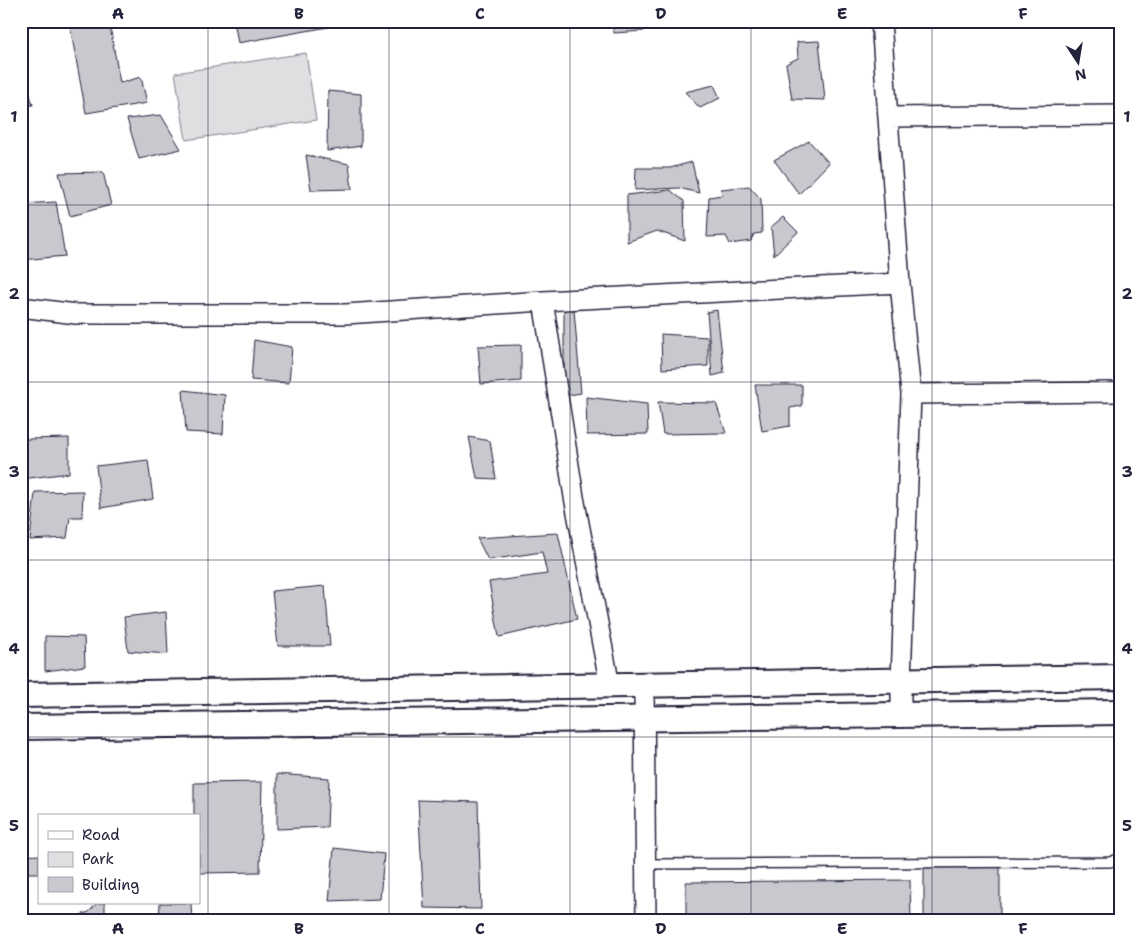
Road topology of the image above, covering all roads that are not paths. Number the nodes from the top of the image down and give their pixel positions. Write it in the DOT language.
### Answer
graph roads {
  1 [pos="881,21"];
  2 [pos="1120,115"];
  3 [pos="888,118"];
  4 [pos="900,282"];
  5 [pos="543,300"];
  6 [pos="21,307"];
  7 [pos="1120,392"];
  8 [pos="911,394"];
  9 [pos="1120,677"];
  10 [pos="901,681"];
  11 [pos="644,684"];
  12 [pos="610,686"];
  13 [pos="21,695"];
  14 [pos="1120,712"];
  15 [pos="901,715"];
  16 [pos="645,719"];
  17 [pos="21,727"];
  18 [pos="1120,858"];
  19 [pos="645,864"];
  20 [pos="646,921"];
  1 -- 3 [label="street"];
  2 -- 3 [label="street"];
  3 -- 4 [label="street"];
  4 -- 5 [label="street"];
  4 -- 8 [label="street"];
  5 -- 6 [label="street"];
  5 -- 12 [label="street"];
  7 -- 8 [label="street"];
  8 -- 10 [label="street"];
  9 -- 10 [label="street"];
  10 -- 11 [label="street"];
  10 -- 15 [label="street"];
  11 -- 12 [label="street"];
  11 -- 16 [label="street"];
  12 -- 13 [label="street"];
  14 -- 15 [label="street"];
  15 -- 16 [label="street"];
  16 -- 17 [label="street"];
  16 -- 19 [label="street"];
  18 -- 19 [label="lane"];
  19 -- 20 [label="street"];
}
